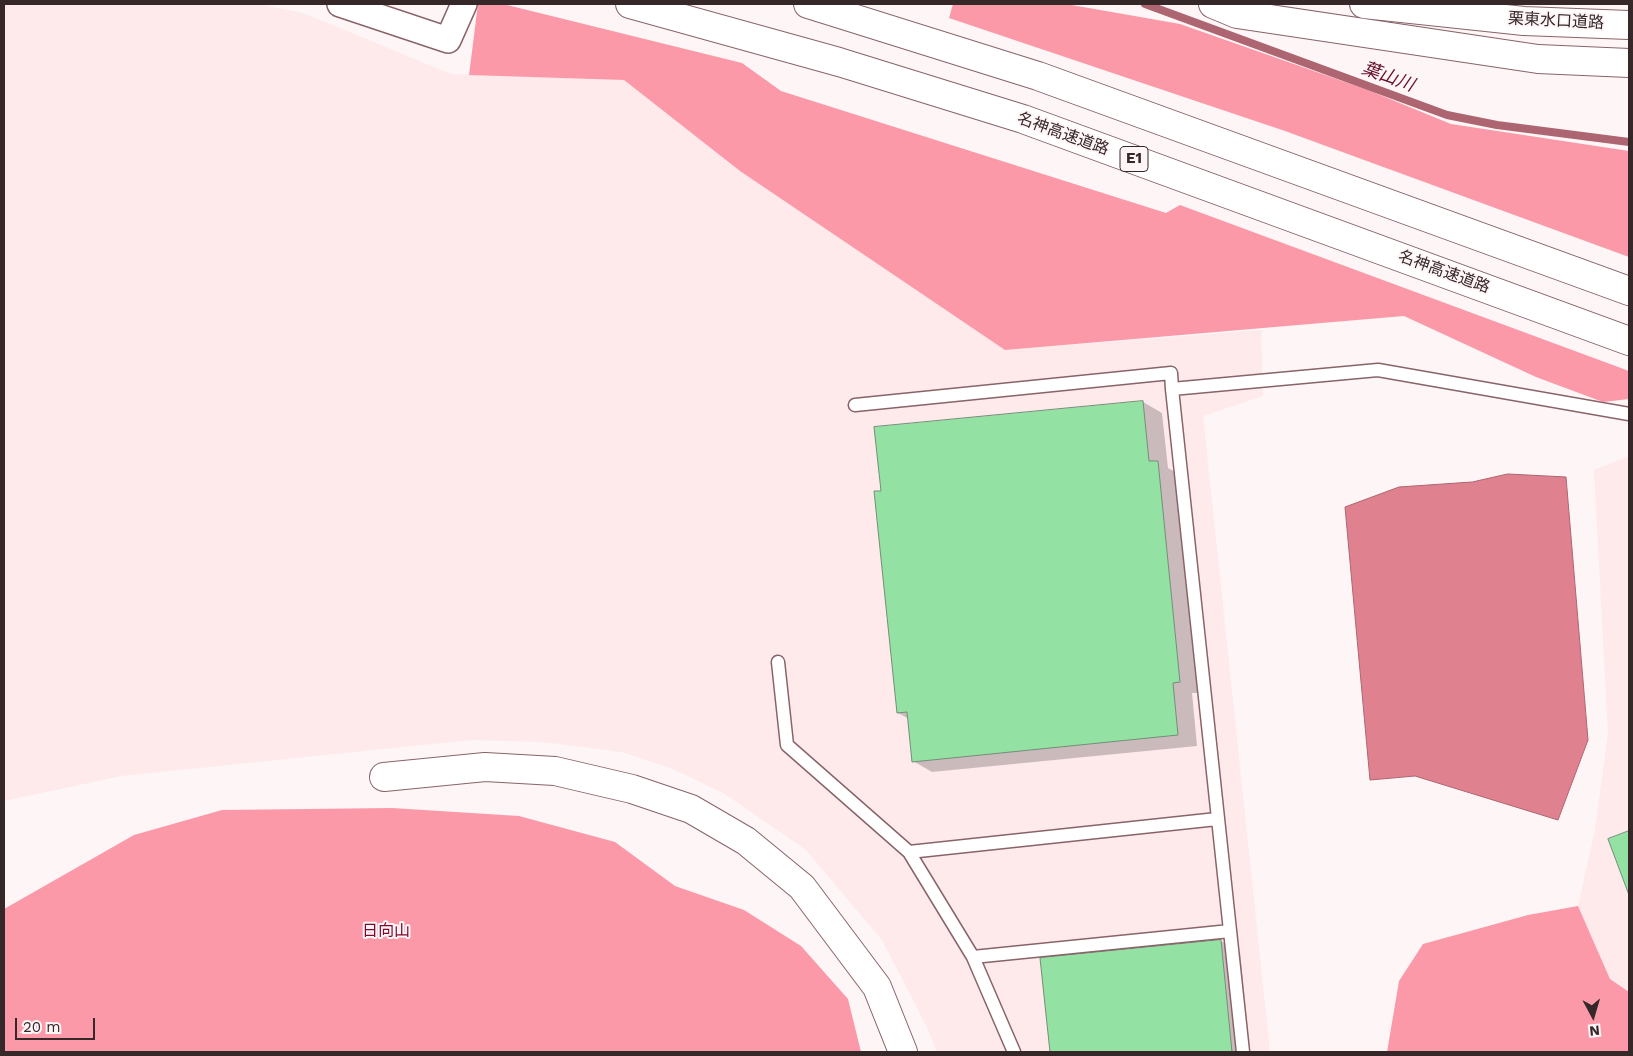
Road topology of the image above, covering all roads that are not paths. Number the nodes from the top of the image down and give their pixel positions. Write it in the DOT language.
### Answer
graph roads {
  1 [pos="340,4"];
  2 [pos="464,4"];
  3 [pos="630,4"];
  4 [pos="808,4"];
  5 [pos="1213,4"];
  6 [pos="1364,4"];
  7 [pos="1629,25"];
  8 [pos="1629,63"];
  9 [pos="1629,291"];
  10 [pos="1629,341"];
  11 [pos="1172,390"];
  12 [pos="855,405"];
  13 [pos="1629,414"];
  14 [pos="778,662"];
  15 [pos="384,777"];
  16 [pos="1217,819"];
  17 [pos="909,852"];
  18 [pos="1230,931"];
  19 [pos="973,957"];
  20 [pos="903,1052"];
  21 [pos="1014,1052"];
  22 [pos="1243,1052"];
  1 -- 2 [label="street"];
  3 -- 10 [label="main road, 名神高速道路 / E1"];
  4 -- 9 [label="main road"];
  5 -- 8 [label="main road"];
  6 -- 7 [label="main road, 栗東水口道路"];
  11 -- 12 [label="lane"];
  11 -- 13 [label="lane"];
  11 -- 16 [label="lane"];
  14 -- 17 [label="lane"];
  15 -- 20 [label="main road"];
  16 -- 17 [label="lane"];
  16 -- 18 [label="lane"];
  17 -- 19 [label="lane"];
  18 -- 19 [label="lane"];
  18 -- 22 [label="lane"];
  19 -- 21 [label="lane"];
}
